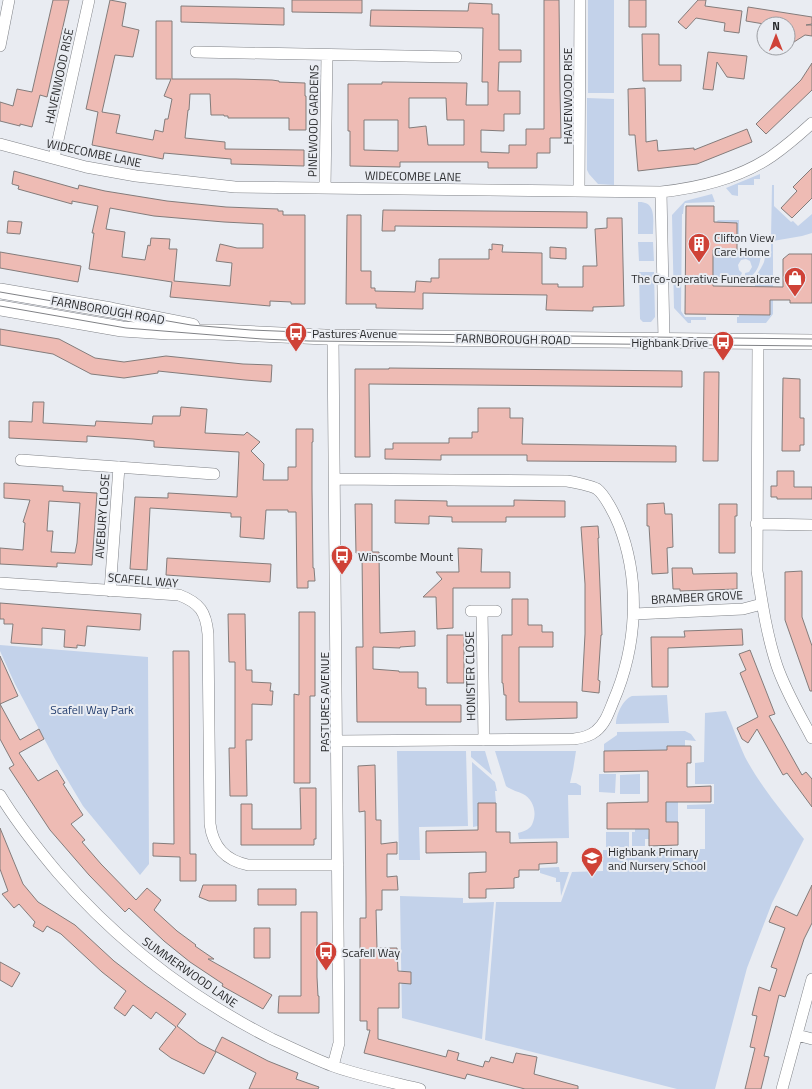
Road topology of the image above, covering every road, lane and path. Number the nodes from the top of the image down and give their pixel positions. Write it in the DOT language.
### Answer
graph roads {
  1 [pos="9,0"];
  2 [pos="89,0"];
  3 [pos="580,0"];
  4 [pos="2,19"];
  5 [pos="0,46"];
  6 [pos="196,52"];
  7 [pos="327,55"];
  8 [pos="456,57"];
  9 [pos="812,123"];
  10 [pos="0,144"];
  11 [pos="54,158"];
  12 [pos="326,188"];
  13 [pos="579,191"];
  14 [pos="661,192"];
  15 [pos="0,291"];
  16 [pos="0,308"];
  17 [pos="215,332"];
  18 [pos="333,337"];
  19 [pos="664,340"];
  20 [pos="758,341"];
  21 [pos="812,342"];
  22 [pos="20,460"];
  23 [pos="119,467"];
  24 [pos="214,474"];
  25 [pos="335,479"];
  26 [pos="756,524"];
  27 [pos="812,525"];
  28 [pos="0,583"];
  29 [pos="110,590"];
  30 [pos="762,604"];
  31 [pos="496,611"];
  32 [pos="634,614"];
  33 [pos="812,738"];
  34 [pos="484,740"];
  35 [pos="337,741"];
  36 [pos="0,795"];
  37 [pos="338,865"];
  38 [pos="812,979"];
  39 [pos="797,1035"];
  40 [pos="812,1039"];
  41 [pos="333,1066"];
  42 [pos="420,1089"];
  43 [pos="782,1089"];
  1 -- 4 [label="street"];
  2 -- 11 [label="street, HAVENWOOD RISE"];
  3 -- 13 [label="street, HAVENWOOD RISE"];
  4 -- 5 [label="street"];
  6 -- 7 [label="street, PINEWOOD GARDENS"];
  7 -- 8 [label="street, PINEWOOD GARDENS"];
  7 -- 12 [label="street, PINEWOOD GARDENS"];
  9 -- 14 [label="street, WIDECOMBE LANE"];
  10 -- 11 [label="street, WIDECOMBE LANE"];
  11 -- 12 [label="street, WIDECOMBE LANE"];
  12 -- 13 [label="street, WIDECOMBE LANE"];
  13 -- 14 [label="street, WIDECOMBE LANE"];
  14 -- 19 [label="street"];
  15 -- 17 [label="street, FARNBOROUGH ROAD"];
  16 -- 17 [label="street, FARNBOROUGH ROAD"];
  17 -- 18 [label="street, FARNBOROUGH ROAD"];
  18 -- 19 [label="street, FARNBOROUGH ROAD"];
  18 -- 25 [label="street, PASTURES AVENUE"];
  19 -- 20 [label="street, FARNBOROUGH ROAD"];
  20 -- 21 [label="street, FARNBOROUGH ROAD"];
  20 -- 26 [label="street"];
  22 -- 23 [label="street, AVEBURY CLOSE"];
  23 -- 24 [label="street, AVEBURY CLOSE"];
  23 -- 29 [label="street, AVEBURY CLOSE"];
  25 -- 32 [label="street"];
  25 -- 35 [label="street, PASTURES AVENUE"];
  26 -- 27 [label="street"];
  26 -- 30 [label="street"];
  28 -- 29 [label="street, SCAFELL WAY"];
  29 -- 37 [label="street, SCAFELL WAY"];
  30 -- 32 [label="street, BRAMBER GROVE"];
  30 -- 33 [label="street"];
  31 -- 34 [label="street, HONISTER CLOSE"];
  32 -- 34 [label="street"];
  34 -- 35 [label="street"];
  35 -- 37 [label="street, PASTURES AVENUE"];
  36 -- 41 [label="street, SUMMERWOOD LANE"];
  37 -- 41 [label="street, PASTURES AVENUE"];
  38 -- 39 [label="street"];
  39 -- 40 [label="street"];
  39 -- 43 [label="street"];
  41 -- 42 [label="street, SUMMERWOOD LANE"];
}
